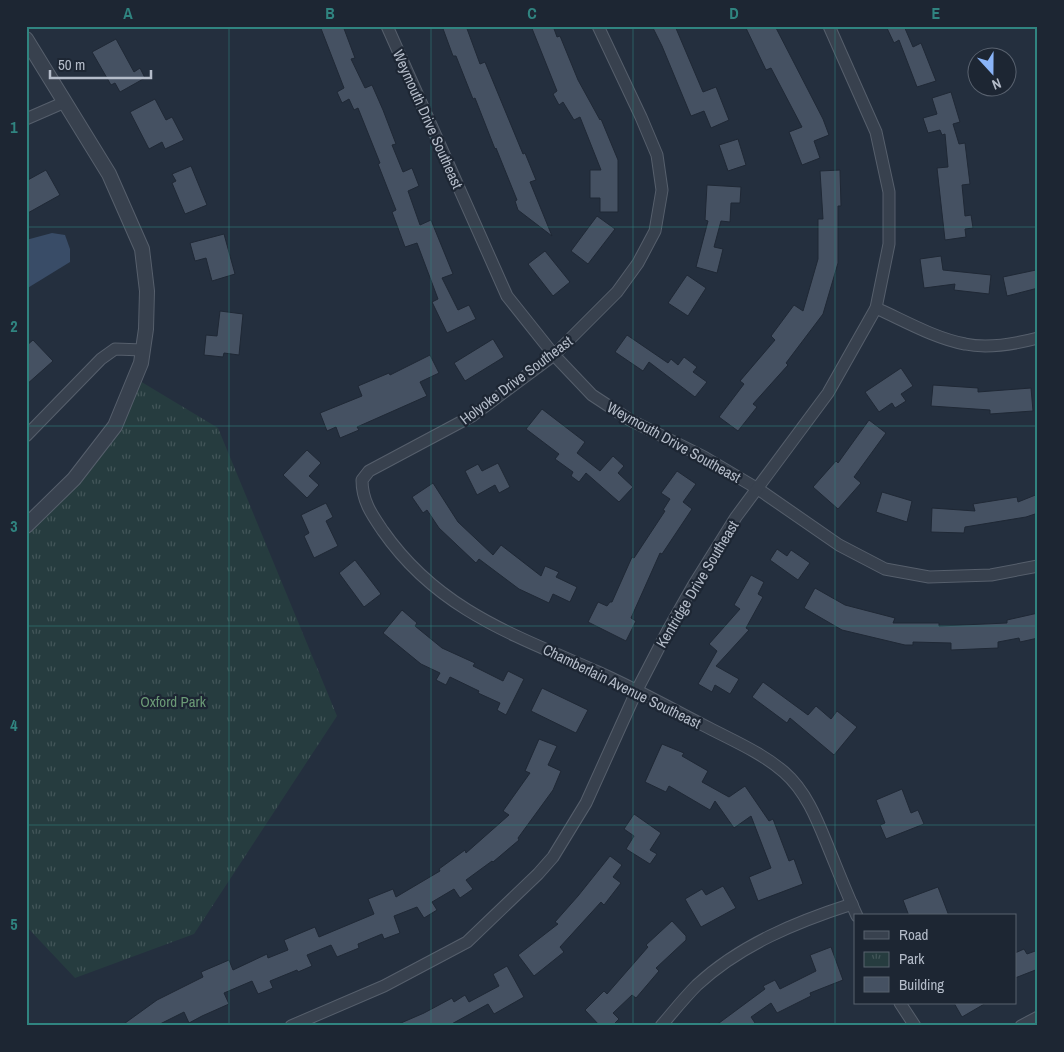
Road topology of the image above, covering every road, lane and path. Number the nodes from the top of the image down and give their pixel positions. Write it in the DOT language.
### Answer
graph roads {
  1 [pos="387,26"];
  2 [pos="598,26"];
  3 [pos="829,26"];
  4 [pos="26,40"];
  5 [pos="65,102"];
  6 [pos="26,119"];
  7 [pos="876,308"];
  8 [pos="1038,338"];
  9 [pos="143,350"];
  10 [pos="554,355"];
  11 [pos="26,436"];
  12 [pos="362,480"];
  13 [pos="758,489"];
  14 [pos="26,526"];
  15 [pos="1038,566"];
  16 [pos="637,690"];
  17 [pos="852,904"];
  18 [pos="856,914"];
  19 [pos="901,1004"];
  20 [pos="1038,1017"];
  21 [pos="291,1026"];
  22 [pos="661,1026"];
  23 [pos="915,1026"];
  24 [pos="1021,1026"];
  1 -- 10 [label="street, Weymouth Drive Southeast"];
  2 -- 10 [label="street, Holyoke Drive Southeast"];
  3 -- 7 [label="street, Kentridge Drive Southeast"];
  4 -- 5 [label="street"];
  5 -- 6 [label="street"];
  5 -- 9 [label="street"];
  7 -- 8 [label="street"];
  7 -- 13 [label="street, Kentridge Drive Southeast"];
  9 -- 11 [label="street"];
  9 -- 14 [label="street"];
  10 -- 12 [label="street, Holyoke Drive Southeast"];
  10 -- 13 [label="street, Weymouth Drive Southeast"];
  12 -- 16 [label="street, Chamberlain Avenue Southeast"];
  13 -- 15 [label="street, Weymouth Drive Southeast"];
  13 -- 16 [label="street, Kentridge Drive Southeast"];
  16 -- 17 [label="street, Chamberlain Avenue Southeast"];
  16 -- 21 [label="street, Kentridge Drive Southeast"];
  17 -- 18 [label="street, Chamberlain Avenue Southeast"];
  17 -- 22 [label="street"];
  19 -- 23 [label="street"];
  20 -- 24 [label="street"];
}
